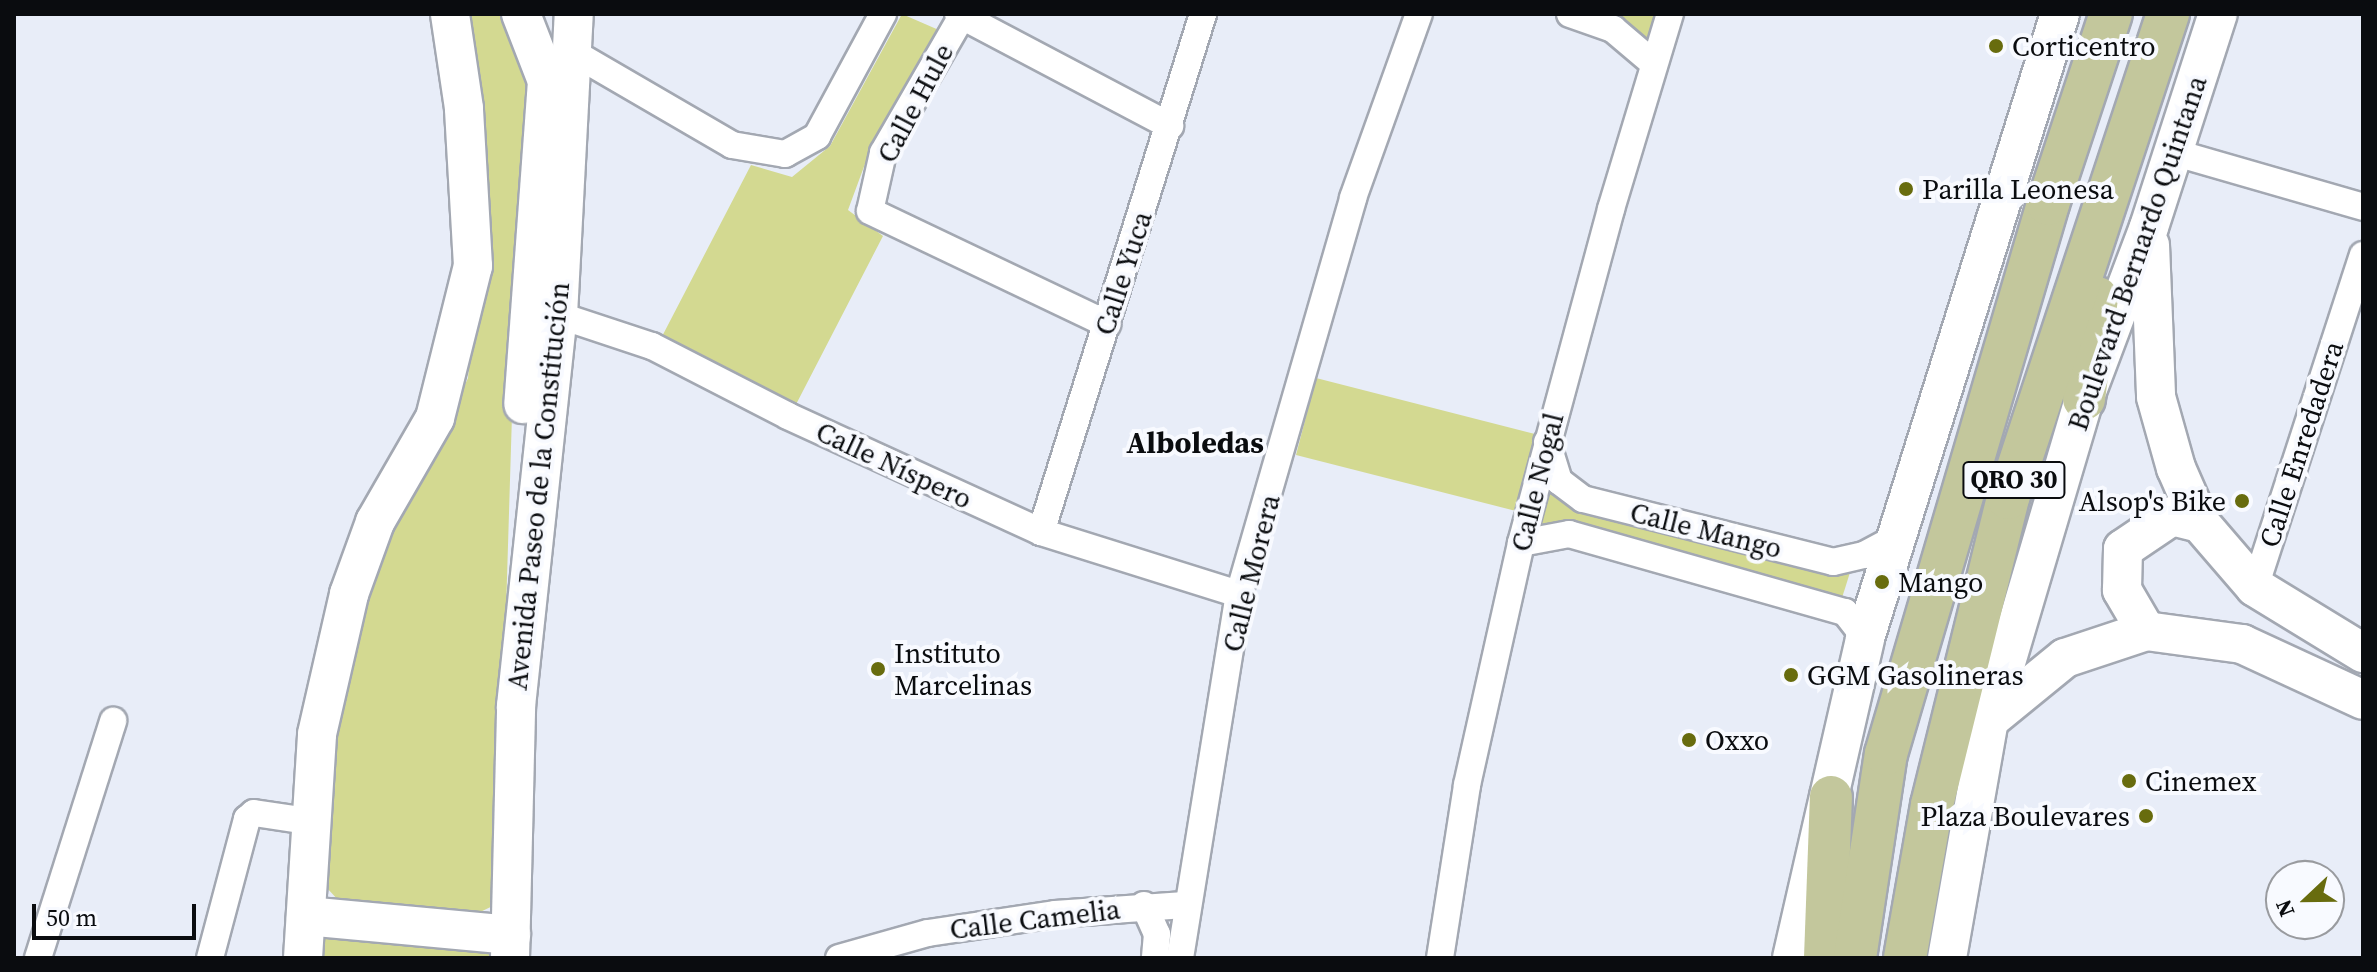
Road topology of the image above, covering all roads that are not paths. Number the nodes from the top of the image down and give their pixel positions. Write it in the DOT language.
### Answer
graph roads {
  1 [pos="521,14"];
  2 [pos="574,14"];
  3 [pos="883,14"];
  4 [pos="1203,14"];
  5 [pos="1419,14"];
  6 [pos="1570,14"];
  7 [pos="1670,14"];
  8 [pos="2060,14"];
  9 [pos="2111,14"];
  10 [pos="2168,14"];
  11 [pos="2218,14"];
  12 [pos="960,15"];
  13 [pos="448,21"];
  14 [pos="574,53"];
  15 [pos="1653,63"];
  16 [pos="1170,126"];
  17 [pos="2173,152"];
  18 [pos="2122,156"];
  19 [pos="2363,207"];
  20 [pos="2149,227"];
  21 [pos="2363,255"];
  22 [pos="558,315"];
  23 [pos="1107,324"];
  24 [pos="2084,399"];
  25 [pos="1547,441"];
  26 [pos="2200,523"];
  27 [pos="1705,530"];
  28 [pos="1041,532"];
  29 [pos="1896,538"];
  30 [pos="1521,543"];
  31 [pos="1694,572"];
  32 [pos="2255,587"];
  33 [pos="1239,594"];
  34 [pos="2146,631"];
  35 [pos="1865,638"];
  36 [pos="2363,653"];
  37 [pos="2363,700"];
  38 [pos="516,706"];
  39 [pos="1989,720"];
  40 [pos="113,721"];
  41 [pos="1831,797"];
  42 [pos="308,821"];
  43 [pos="1144,905"];
  44 [pos="1185,905"];
  45 [pos="306,916"];
  46 [pos="510,946"];
  47 [pos="38,958"];
  48 [pos="210,958"];
  49 [pos="303,958"];
  50 [pos="839,958"];
  51 [pos="1155,958"];
  52 [pos="1180,958"];
  53 [pos="1440,958"];
  54 [pos="1792,958"];
  55 [pos="1825,958"];
  56 [pos="1855,958"];
  57 [pos="1905,958"];
  58 [pos="1947,958"];
  1 -- 38 [label="street"];
  2 -- 14 [label="street, Avenida Paseo de la Constitución"];
  3 -- 14 [label="street"];
  4 -- 16 [label="street, Calle Yuca"];
  5 -- 33 [label="street, Calle Morera"];
  6 -- 15 [label="street"];
  7 -- 15 [label="street, Calle Nogal"];
  8 -- 29 [label="street"];
  9 -- 56 [label="main road, QRO 30"];
  10 -- 18 [label="main road, Boulevard Bernardo Quintana / QRO 30"];
  11 -- 17 [label="street, Boulevard Bernardo Quintana"];
  12 -- 16 [label="street, Calle Hule"];
  12 -- 23 [label="street, Calle Hule"];
  13 -- 42 [label="street"];
  14 -- 22 [label="street, Avenida Paseo de la Constitución"];
  15 -- 25 [label="street, Calle Nogal"];
  16 -- 23 [label="street, Calle Yuca"];
  17 -- 19 [label="street"];
  17 -- 20 [label="street, Boulevard Bernardo Quintana"];
  18 -- 24 [label="main road"];
  18 -- 57 [label="main road, Boulevard Bernardo Quintana / QRO 30"];
  20 -- 24 [label="street, Boulevard Bernardo Quintana"];
  20 -- 26 [label="street"];
  21 -- 32 [label="street, Calle Enredadera"];
  22 -- 28 [label="street, Calle Níspero"];
  22 -- 38 [label="street, Avenida Paseo de la Constitución"];
  23 -- 28 [label="street, Calle Yuca"];
  24 -- 39 [label="street, Boulevard Bernardo Quintana"];
  25 -- 27 [label="street, Calle Mango"];
  25 -- 30 [label="street, Calle Nogal"];
  26 -- 32 [label="street"];
  26 -- 34 [label="street"];
  27 -- 29 [label="street, Calle Mango"];
  27 -- 31 [label="street"];
  28 -- 33 [label="street, Calle Níspero"];
  29 -- 35 [label="street"];
  30 -- 31 [label="street, Calle Mango"];
  30 -- 53 [label="street, Calle Nogal"];
  31 -- 35 [label="street, Calle Mango"];
  32 -- 36 [label="street"];
  33 -- 44 [label="street, Calle Morera"];
  34 -- 37 [label="street"];
  34 -- 39 [label="street"];
  35 -- 41 [label="street"];
  38 -- 46 [label="street, Avenida Paseo de la Constitución"];
  39 -- 58 [label="street, Boulevard Bernardo Quintana"];
  40 -- 47 [label="street"];
  41 -- 54 [label="street"];
  41 -- 55 [label="main road"];
  42 -- 45 [label="street"];
  42 -- 48 [label="street"];
  43 -- 44 [label="street, Calle Camelia"];
  43 -- 50 [label="street, Calle Camelia"];
  43 -- 51 [label="street"];
  44 -- 52 [label="street, Calle Morera"];
  45 -- 46 [label="street"];
  45 -- 49 [label="street"];
}
